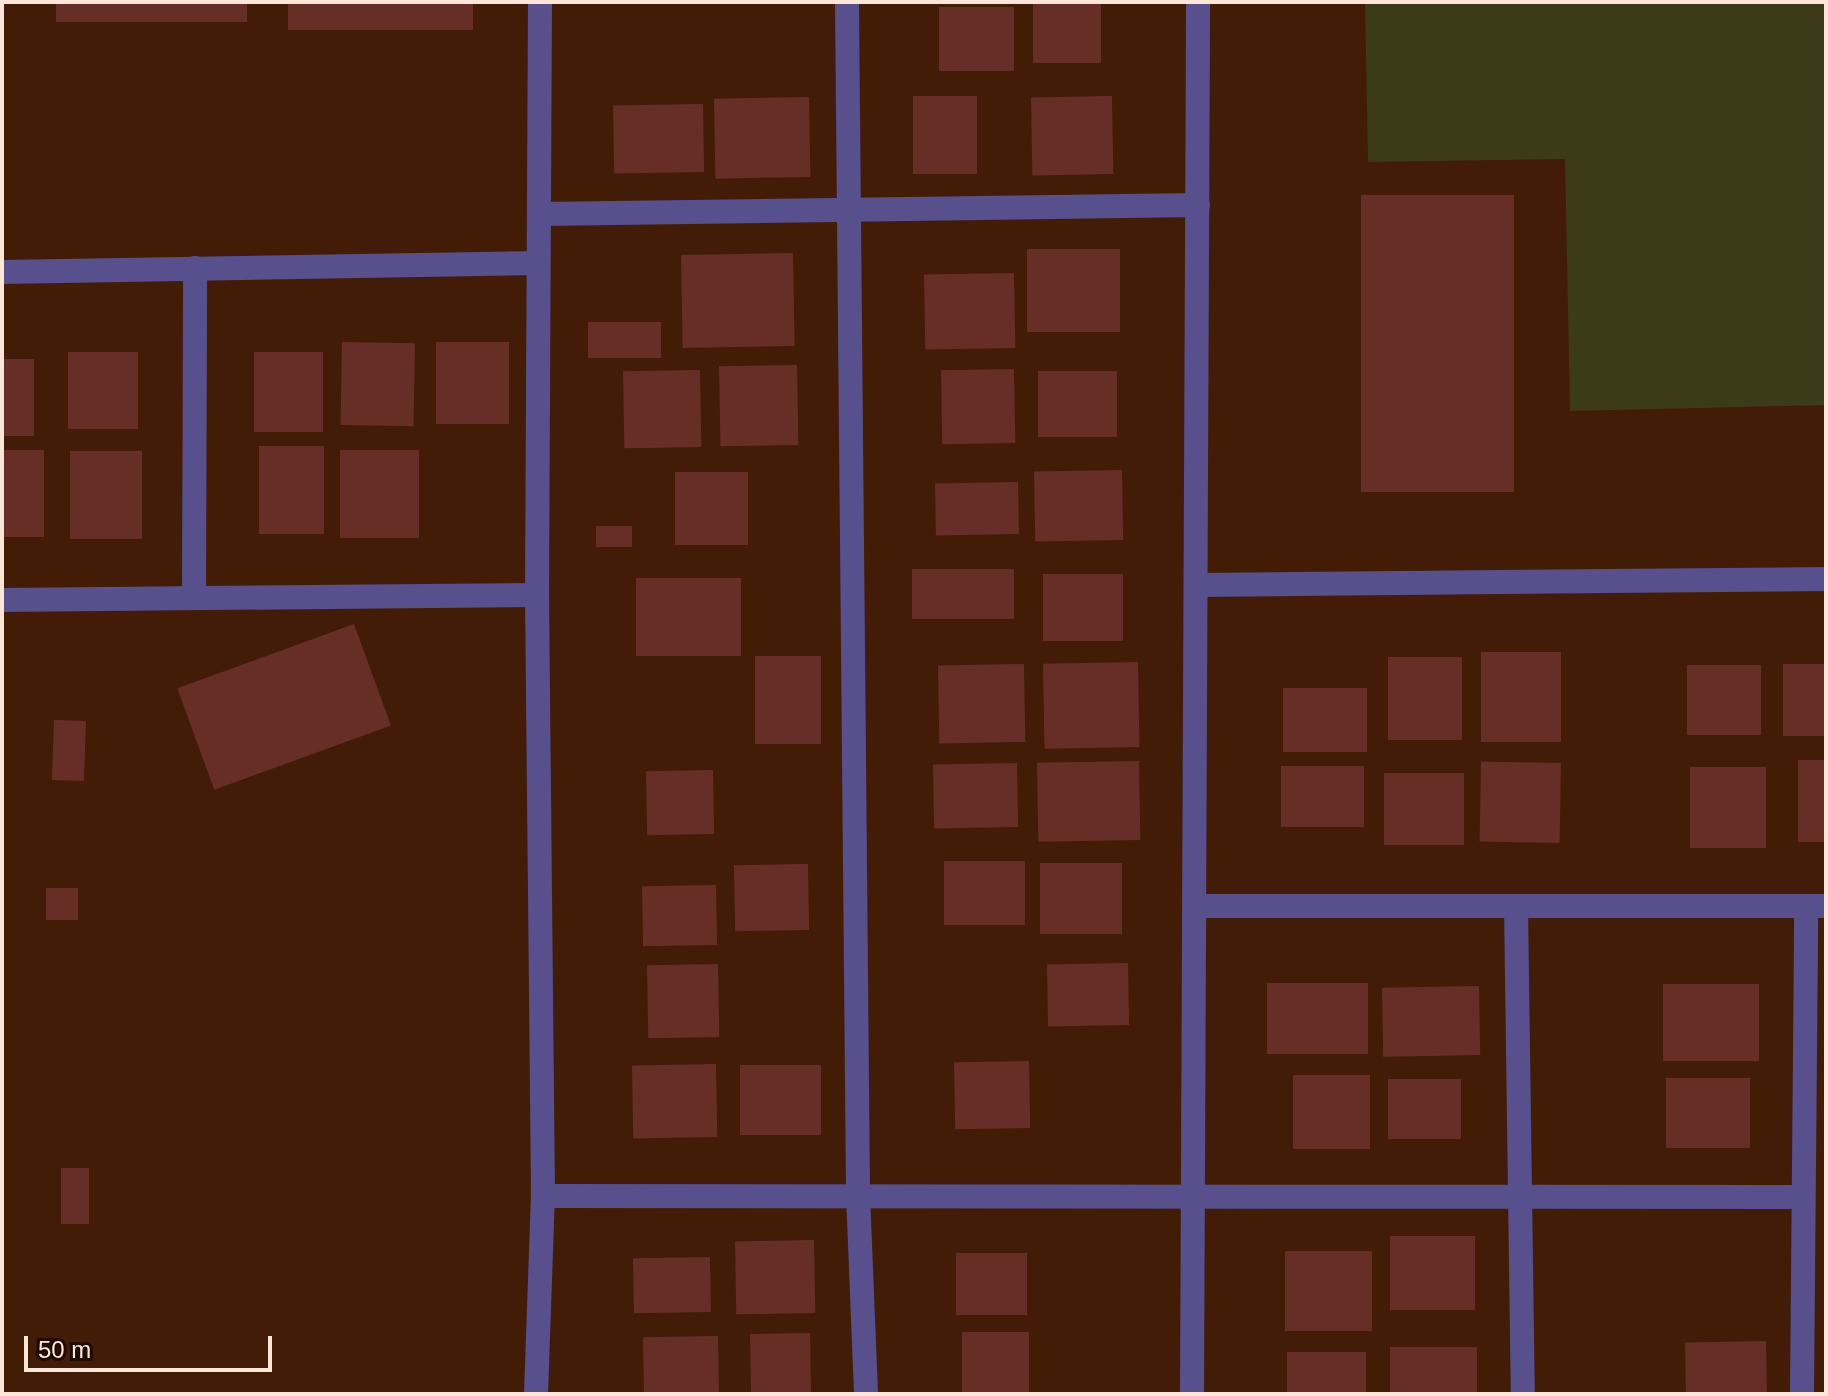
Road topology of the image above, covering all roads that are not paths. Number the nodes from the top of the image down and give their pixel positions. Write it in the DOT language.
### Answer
graph roads {
  1 [pos="540,2"];
  2 [pos="847,2"];
  3 [pos="1198,2"];
  4 [pos="1198,205"];
  5 [pos="850,207"];
  6 [pos="539,214"];
  7 [pos="538,263"];
  8 [pos="195,268"];
  9 [pos="2,272"];
  10 [pos="1826,579"];
  11 [pos="1196,585"];
  12 [pos="537,595"];
  13 [pos="194,598"];
  14 [pos="2,600"];
  15 [pos="1195,906"];
  16 [pos="1516,906"];
  17 [pos="1816,906"];
  18 [pos="858,1194"];
  19 [pos="1191,1194"];
  20 [pos="1520,1194"];
  21 [pos="543,1196"];
  22 [pos="1803,1197"];
  23 [pos="536,1394"];
  24 [pos="866,1394"];
  25 [pos="1192,1394"];
  26 [pos="1523,1394"];
  27 [pos="1802,1394"];
  1 -- 6 [label="street"];
  2 -- 5 [label="street"];
  3 -- 4 [label="street"];
  4 -- 5 [label="street"];
  4 -- 11 [label="street"];
  5 -- 6 [label="street"];
  5 -- 18 [label="street"];
  6 -- 7 [label="street"];
  7 -- 8 [label="street"];
  7 -- 12 [label="street"];
  8 -- 9 [label="street"];
  8 -- 13 [label="street"];
  10 -- 11 [label="street"];
  11 -- 15 [label="street"];
  12 -- 13 [label="street"];
  12 -- 21 [label="street"];
  13 -- 14 [label="street"];
  15 -- 16 [label="street"];
  15 -- 19 [label="street"];
  16 -- 17 [label="street"];
  16 -- 20 [label="street"];
  17 -- 22 [label="street"];
  18 -- 19 [label="street"];
  18 -- 21 [label="street"];
  18 -- 24 [label="street"];
  19 -- 20 [label="street"];
  19 -- 25 [label="street"];
  20 -- 22 [label="street"];
  20 -- 26 [label="street"];
  21 -- 23 [label="street"];
  22 -- 27 [label="street"];
}
